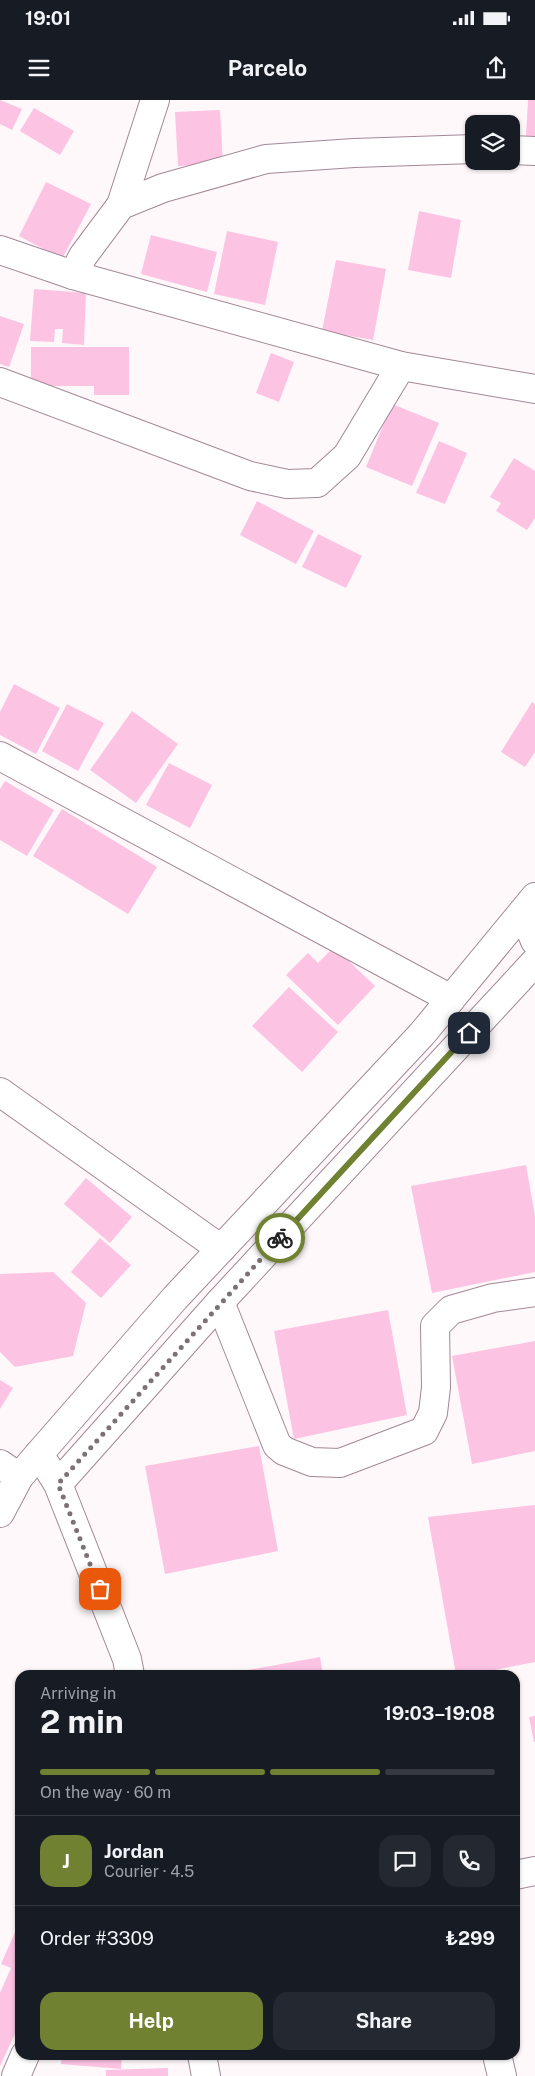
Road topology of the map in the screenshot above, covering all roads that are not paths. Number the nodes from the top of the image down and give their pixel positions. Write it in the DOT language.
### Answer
graph roads {
  1 [pos="155,100"];
  2 [pos="465,149"];
  3 [pos="520,150"];
  4 [pos="535,151"];
  5 [pos="121,206"];
  6 [pos="0,250"];
  7 [pos="74,275"];
  8 [pos="401,366"];
  9 [pos="0,382"];
  10 [pos="535,389"];
  11 [pos="0,756"];
  12 [pos="529,905"];
  13 [pos="535,941"];
  14 [pos="535,962"];
  15 [pos="451,999"];
  16 [pos="0,1092"];
  17 [pos="221,1249"];
  18 [pos="535,1292"];
  19 [pos="220,1302"];
  20 [pos="39,1454"];
  21 [pos="10,1470"];
  22 [pos="58,1484"];
  23 [pos="0,1513"];
  24 [pos="129,1670"];
  25 [pos="535,1871"];
  26 [pos="520,1874"];
  27 [pos="22,2060"];
  28 [pos="203,2060"];
  29 [pos="498,2060"];
  30 [pos="16,2076"];
  31 [pos="206,2076"];
  32 [pos="502,2076"];
  1 -- 5 [label="street"];
  2 -- 5 [label="street"];
  3 -- 4 [label="street"];
  5 -- 7 [label="street"];
  6 -- 7 [label="street"];
  7 -- 8 [label="street"];
  8 -- 9 [label="street"];
  8 -- 10 [label="street"];
  11 -- 15 [label="street"];
  12 -- 13 [label="street"];
  12 -- 15 [label="street"];
  14 -- 19 [label="street"];
  15 -- 17 [label="street"];
  16 -- 17 [label="street"];
  17 -- 20 [label="street"];
  18 -- 19 [label="street"];
  19 -- 22 [label="street"];
  20 -- 21 [label="street"];
  20 -- 22 [label="street"];
  21 -- 23 [label="street"];
  22 -- 24 [label="street"];
  25 -- 26 [label="street"];
  27 -- 30 [label="street"];
  28 -- 31 [label="street"];
  29 -- 32 [label="street"];
}
